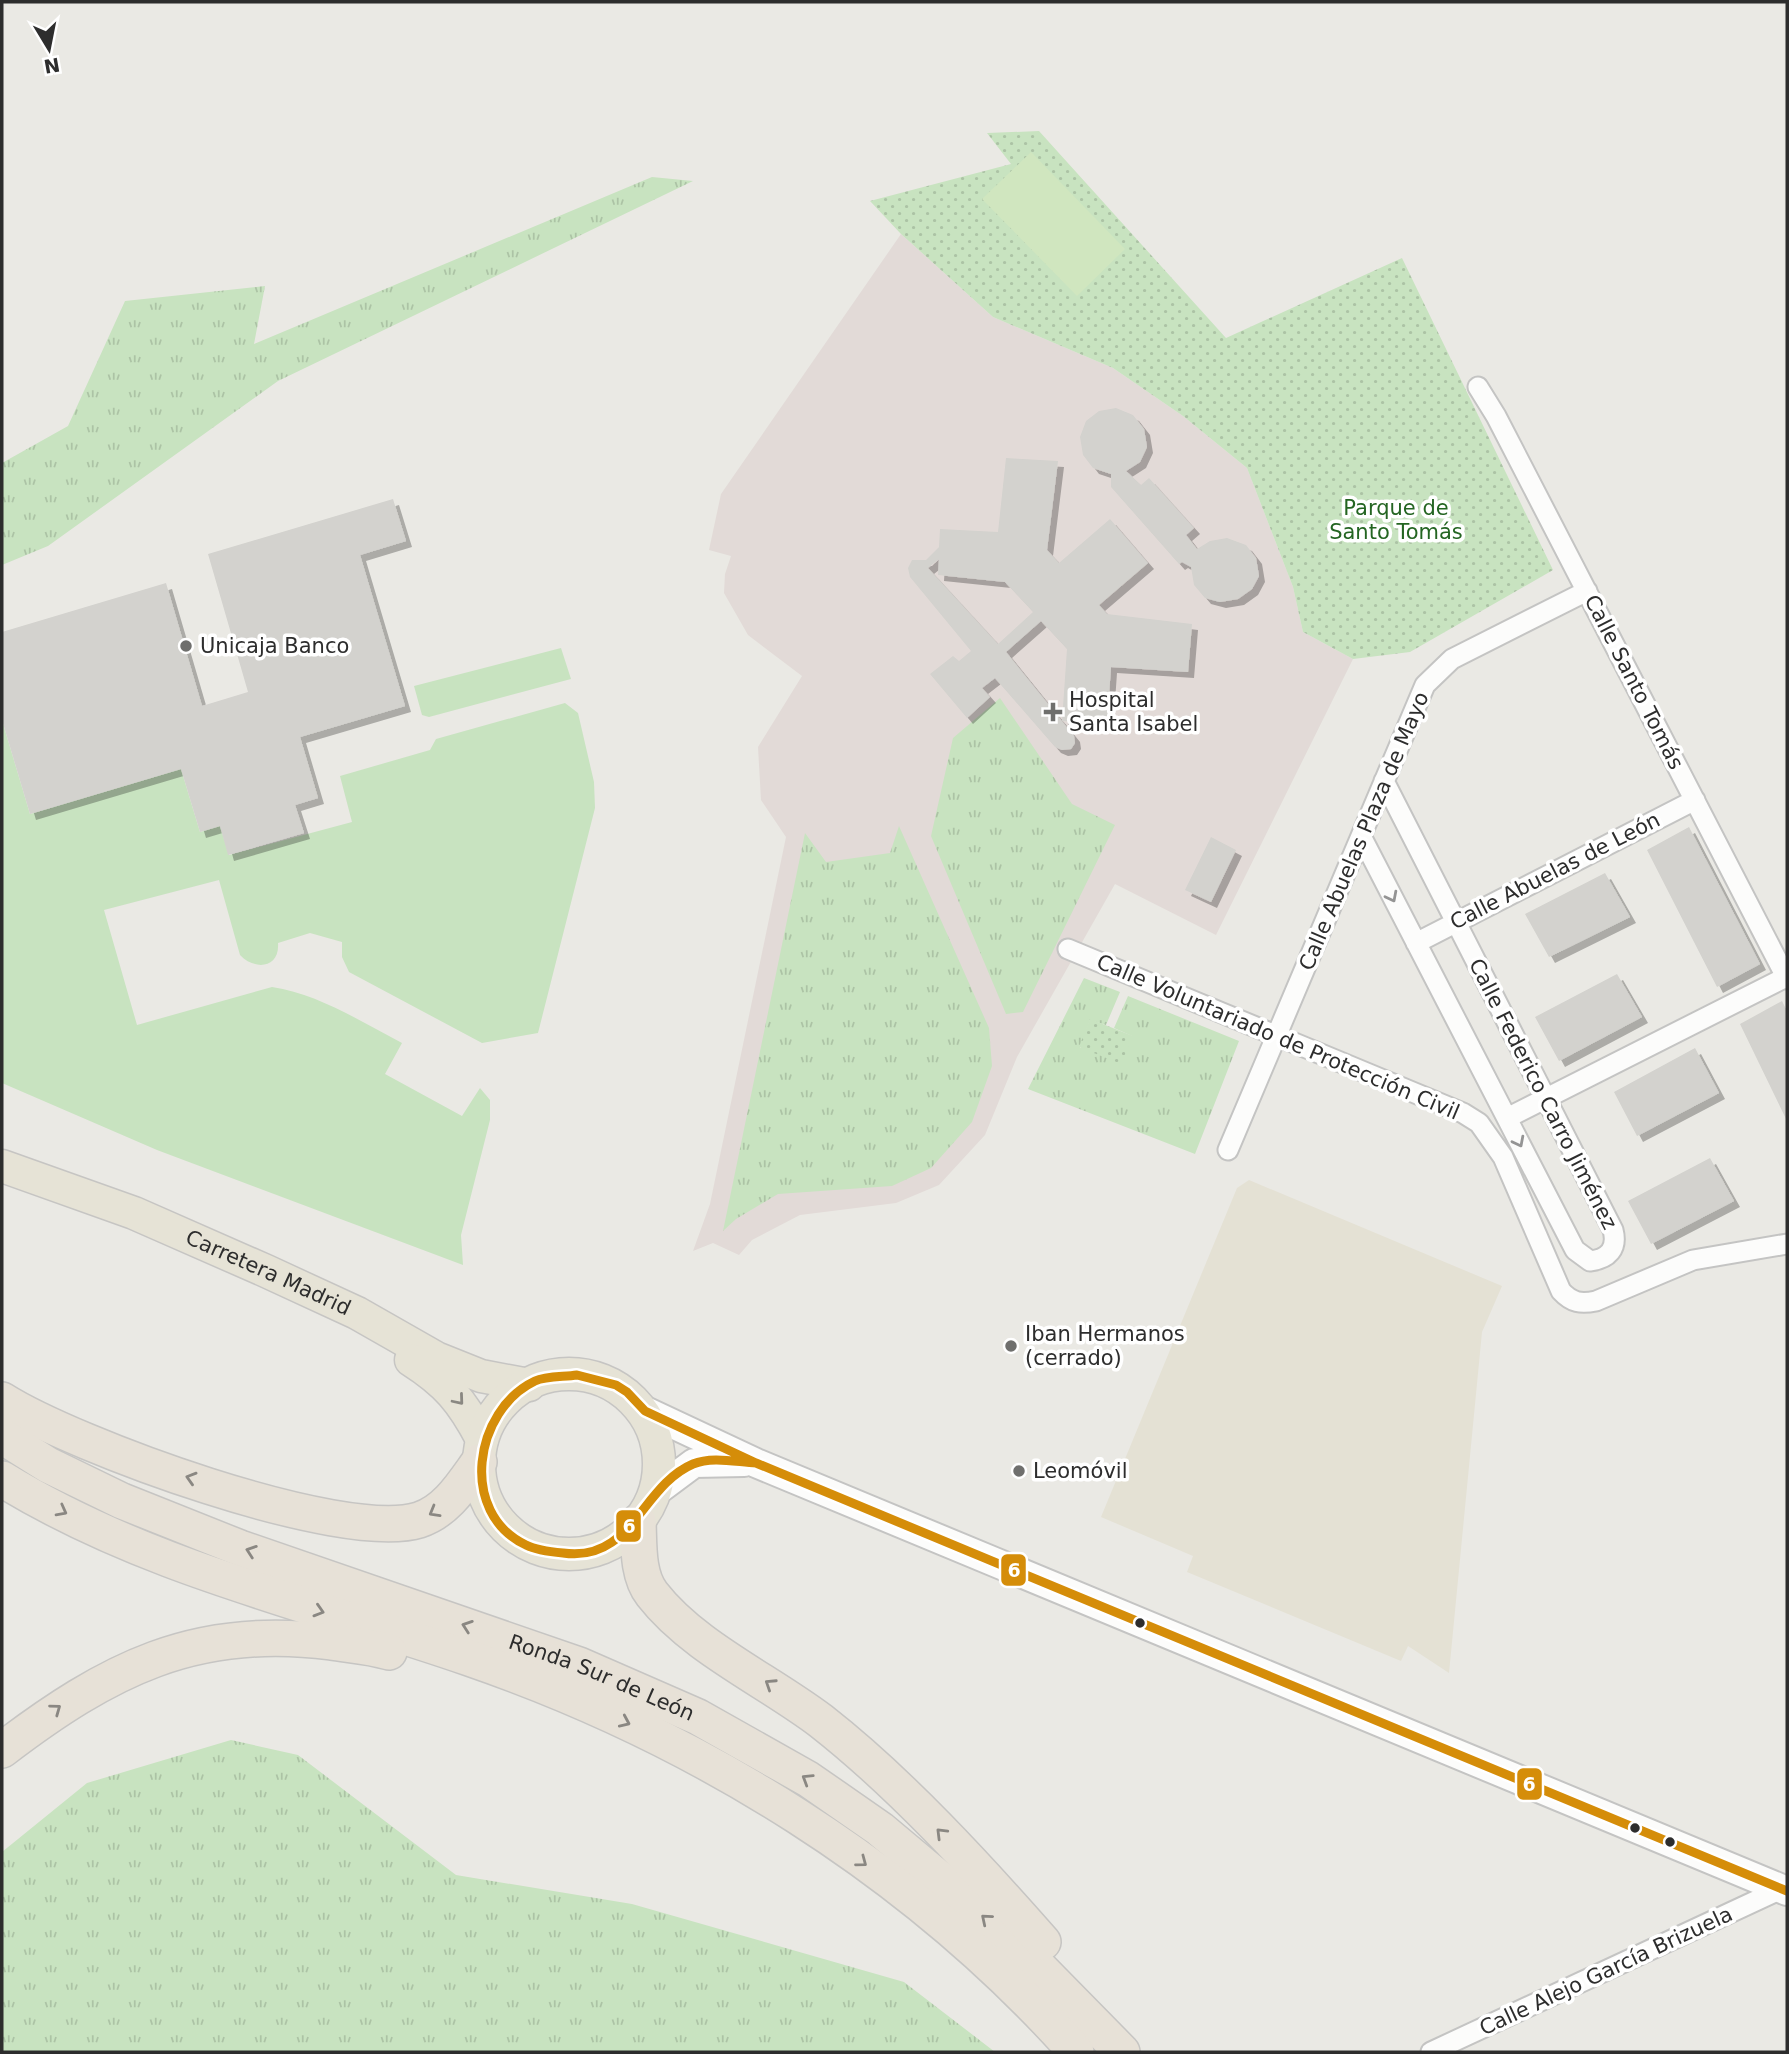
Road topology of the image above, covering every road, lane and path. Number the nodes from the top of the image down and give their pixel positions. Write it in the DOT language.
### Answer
graph roads {
  1 [pos="1478,387"];
  2 [pos="1587,591"];
  3 [pos="1384,781"];
  4 [pos="1695,800"];
  5 [pos="1361,836"];
  6 [pos="1456,922"];
  7 [pos="1416,943"];
  8 [pos="1068,949"];
  9 [pos="1787,978"];
  10 [pos="1276,1036"];
  11 [pos="1546,1098"];
  12 [pos="1507,1118"];
  13 [pos="1228,1150"];
  14 [pos="2,1166"];
  15 [pos="2,1184"];
  16 [pos="1787,1244"];
  17 [pos="530,1385"];
  18 [pos="2,1400"];
  19 [pos="643,1410"];
  20 [pos="2,1436"];
  21 [pos="480,1450"];
  22 [pos="756,1463"];
  23 [pos="2,1479"];
  24 [pos="655,1492"];
  25 [pos="638,1522"];
  26 [pos="574,1700"];
  27 [pos="2,1750"];
  28 [pos="1784,1890"];
  29 [pos="1076,2052"];
  30 [pos="1122,2052"];
  31 [pos="1128,2052"];
  32 [pos="1431,2052"];
  1 -- 2 [label="street, Calle Santo Tomás"];
  2 -- 3 [label="street, Calle Abuelas Plaza de Mayo"];
  2 -- 4 [label="street, Calle Santo Tomás"];
  3 -- 5 [label="street, Calle Abuelas Plaza de Mayo"];
  3 -- 6 [label="street, Calle Federico Carro Jiménez"];
  4 -- 6 [label="street, Calle Abuelas de León"];
  4 -- 9 [label="street, Calle Santo Tomás"];
  5 -- 7 [label="street, Calle Federico Carro Jiménez, one-way"];
  5 -- 10 [label="street, Calle Abuelas Plaza de Mayo"];
  6 -- 7 [label="street, Calle Abuelas de León"];
  6 -- 11 [label="street, Calle Federico Carro Jiménez"];
  7 -- 12 [label="street, Calle Federico Carro Jiménez"];
  8 -- 10 [label="street, Calle Voluntariado de Protección Civil"];
  9 -- 11 [label="street"];
  10 -- 13 [label="street, Calle Abuelas Plaza de Mayo"];
  10 -- 16 [label="street, Calle Voluntariado de Protección Civil"];
  11 -- 12 [label="street"];
  12 -- 11 [label="street, Calle Federico Carro Jiménez, one-way"];
  14 -- 17 [label="highway, Carretera Madrid"];
  15 -- 21 [label="highway, Carretera Madrid, one-way"];
  17 -- 19 [label="highway"];
  17 -- 21 [label="highway"];
  21 -- 18 [label="highway, one-way"];
  19 -- 22 [label="main road"];
  19 -- 24 [label="highway"];
  30 -- 20 [label="highway, Ronda Sur de León, one-way"];
  21 -- 25 [label="highway"];
  22 -- 24 [label="main road"];
  22 -- 28 [label="main road"];
  23 -- 26 [label="highway, Ronda Sur de León, one-way"];
  24 -- 25 [label="highway"];
  31 -- 25 [label="highway, one-way"];
  27 -- 26 [label="highway, one-way"];
  26 -- 29 [label="highway, Ronda Sur de León, one-way"];
  28 -- 32 [label="street, Calle Alejo García Brizuela"];
}
